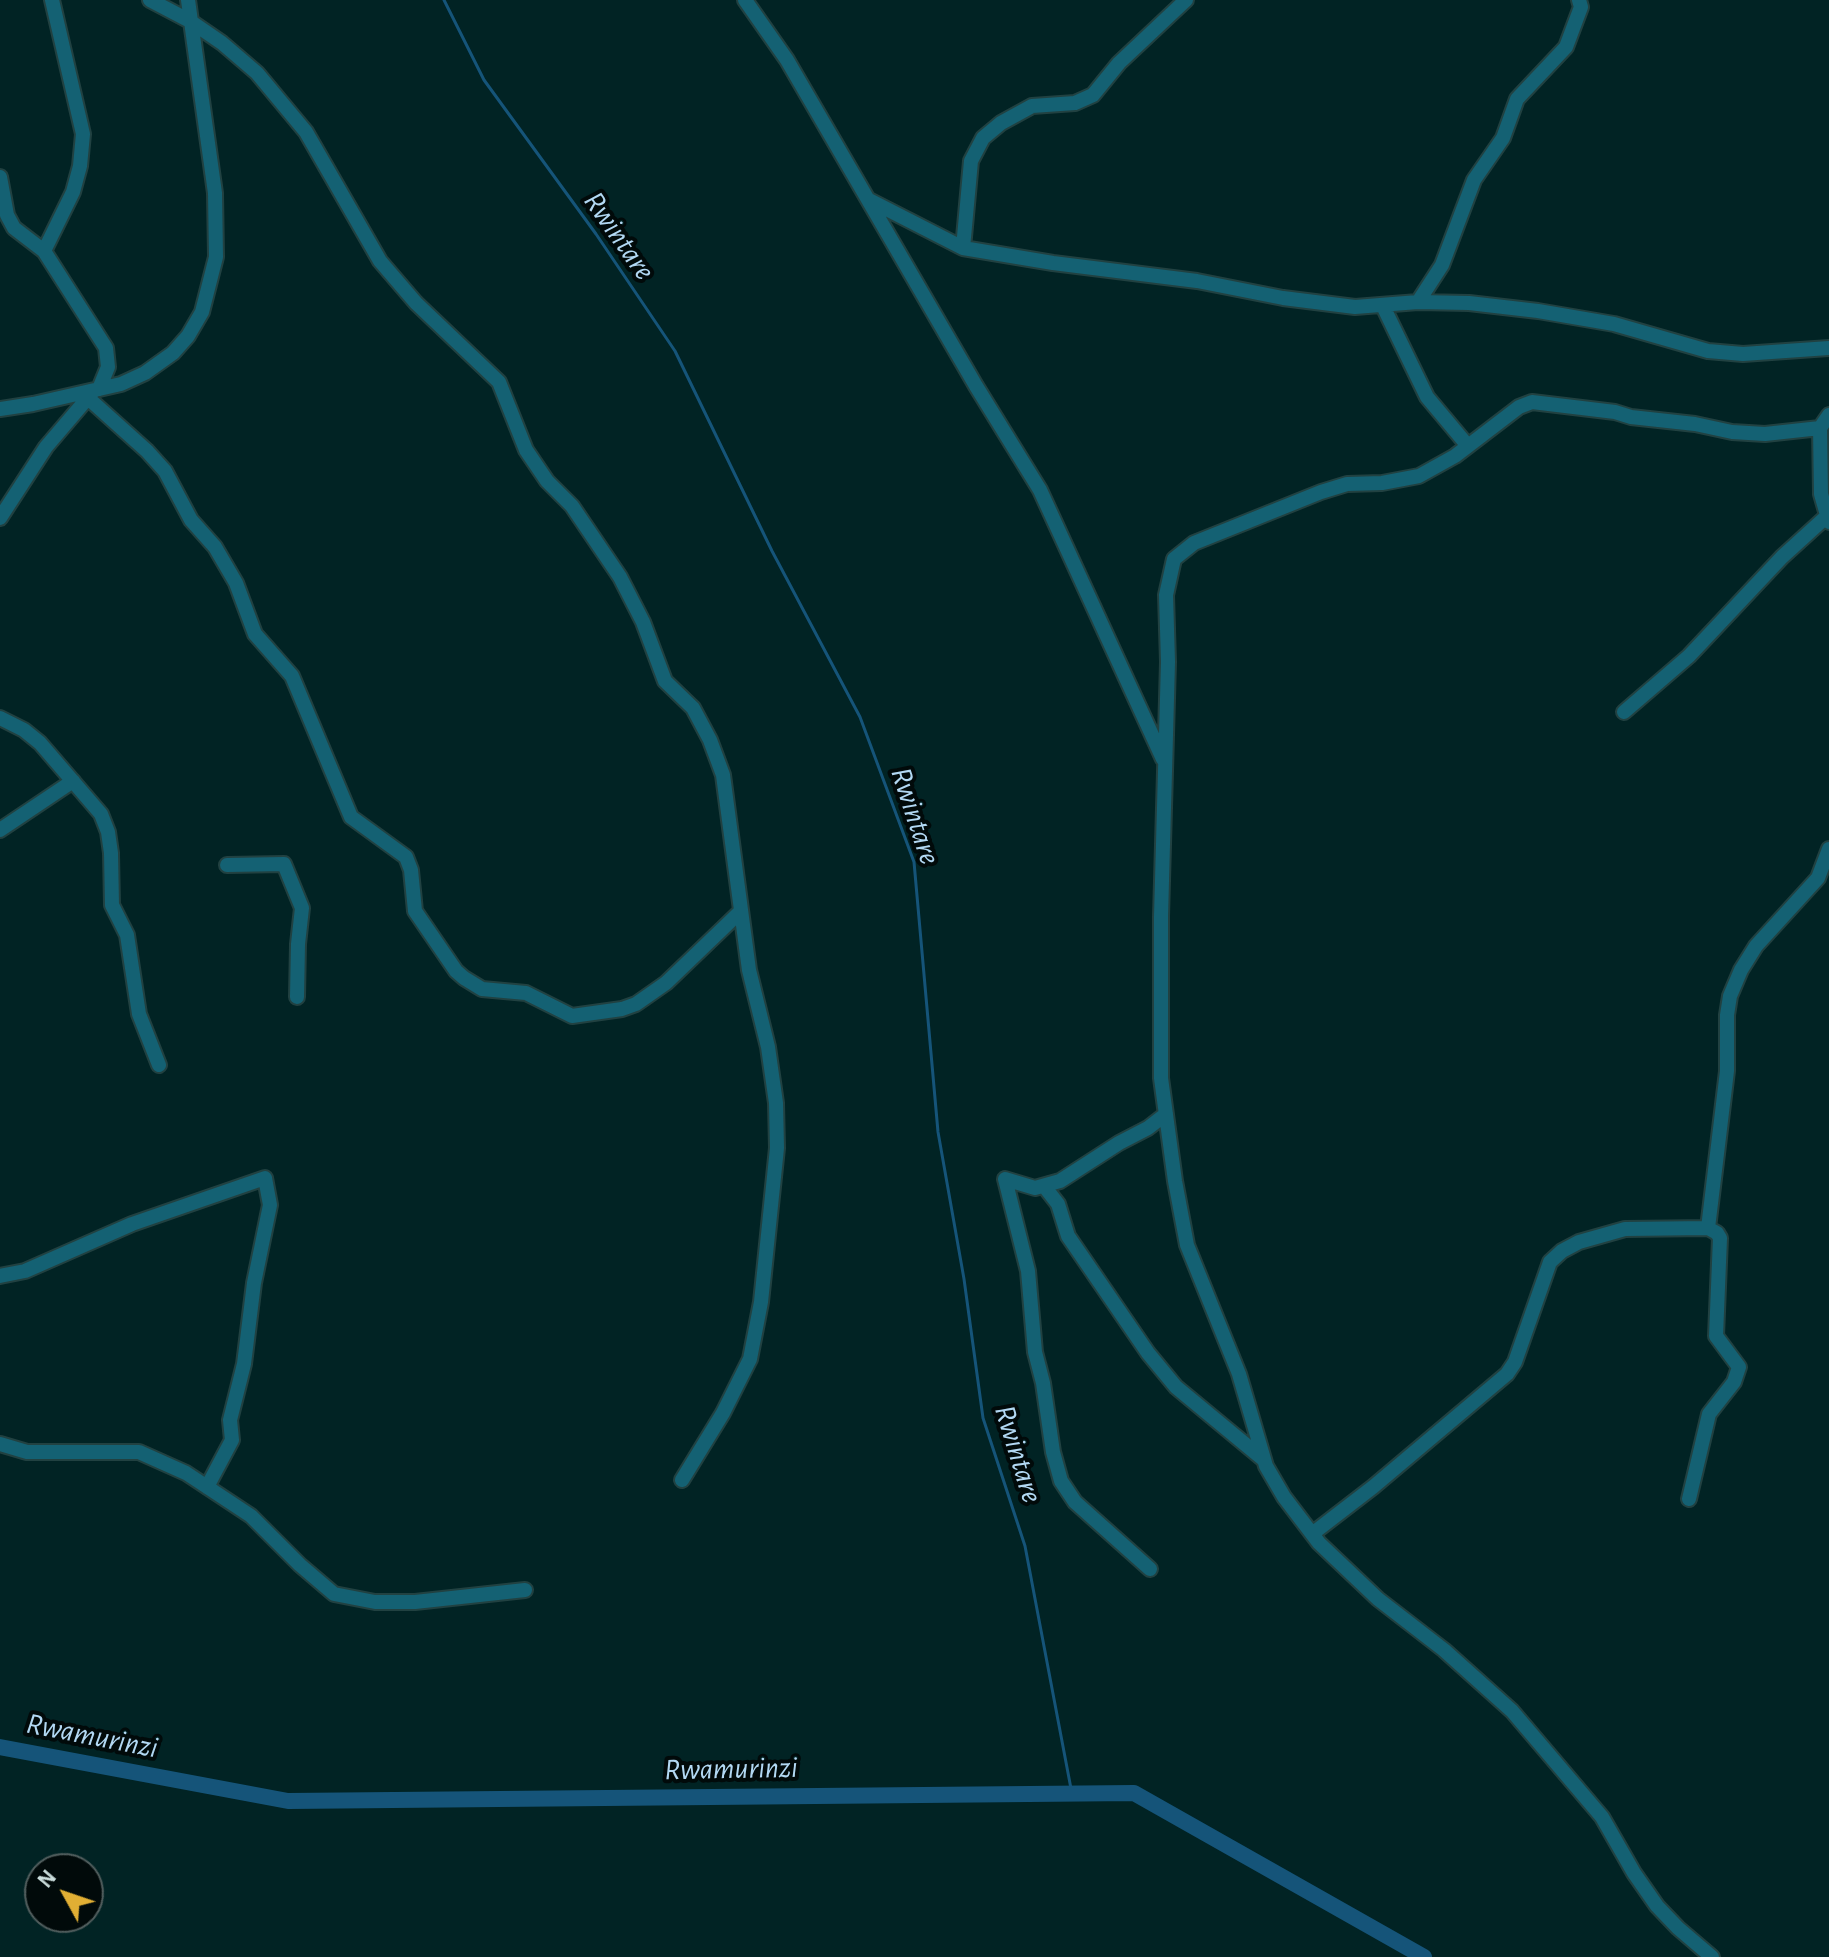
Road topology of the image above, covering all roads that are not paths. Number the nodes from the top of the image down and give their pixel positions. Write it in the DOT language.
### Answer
graph roads {
  1 [pos="52,0"];
  2 [pos="150,0"];
  3 [pos="188,0"];
  4 [pos="745,0"];
  5 [pos="1186,0"];
  6 [pos="1579,0"];
  7 [pos="190,21"];
  8 [pos="0,177"];
  9 [pos="869,200"];
  10 [pos="4,216"];
  11 [pos="963,248"];
  12 [pos="44,251"];
  13 [pos="1418,302"];
  14 [pos="1383,306"];
  15 [pos="1829,348"];
  16 [pos="93,393"];
  17 [pos="0,409"];
  18 [pos="1829,415"];
  19 [pos="1824,436"];
  20 [pos="1468,446"];
  21 [pos="0,518"];
  22 [pos="1827,519"];
  23 [pos="1624,712"];
  24 [pos="0,718"];
  25 [pos="1165,763"];
  26 [pos="73,781"];
  27 [pos="0,830"];
  28 [pos="1829,849"];
  29 [pos="227,865"];
  30 [pos="1824,879"];
  31 [pos="741,911"];
  32 [pos="297,997"];
  33 [pos="159,1065"];
  34 [pos="1166,1114"];
  35 [pos="1044,1186"];
  36 [pos="1708,1228"];
  37 [pos="0,1276"];
  38 [pos="0,1444"];
  39 [pos="1264,1459"];
  40 [pos="682,1480"];
  41 [pos="207,1487"];
  42 [pos="1689,1499"];
  43 [pos="1312,1534"];
  44 [pos="1150,1569"];
  45 [pos="525,1590"];
  46 [pos="1712,1957"];
  1 -- 12 [label="street"];
  2 -- 7 [label="street"];
  3 -- 7 [label="street"];
  4 -- 9 [label="street"];
  5 -- 11 [label="street"];
  6 -- 13 [label="street"];
  7 -- 16 [label="street"];
  7 -- 31 [label="street"];
  8 -- 10 [label="street"];
  9 -- 11 [label="street"];
  9 -- 25 [label="street"];
  10 -- 12 [label="street"];
  11 -- 14 [label="street"];
  12 -- 16 [label="street"];
  13 -- 14 [label="street"];
  13 -- 15 [label="street"];
  14 -- 20 [label="street"];
  16 -- 17 [label="street"];
  16 -- 21 [label="street"];
  16 -- 31 [label="street"];
  18 -- 19 [label="street"];
  19 -- 20 [label="street"];
  19 -- 22 [label="street"];
  20 -- 25 [label="street"];
  22 -- 23 [label="street"];
  24 -- 26 [label="street"];
  25 -- 34 [label="street"];
  26 -- 27 [label="street"];
  26 -- 33 [label="street"];
  28 -- 30 [label="street"];
  29 -- 32 [label="street"];
  30 -- 36 [label="street"];
  31 -- 40 [label="street"];
  34 -- 35 [label="street"];
  34 -- 39 [label="street"];
  35 -- 39 [label="street"];
  35 -- 44 [label="street"];
  36 -- 42 [label="street"];
  36 -- 43 [label="street"];
  37 -- 41 [label="street"];
  38 -- 41 [label="street"];
  39 -- 43 [label="street"];
  41 -- 45 [label="street"];
  43 -- 46 [label="street"];
}
